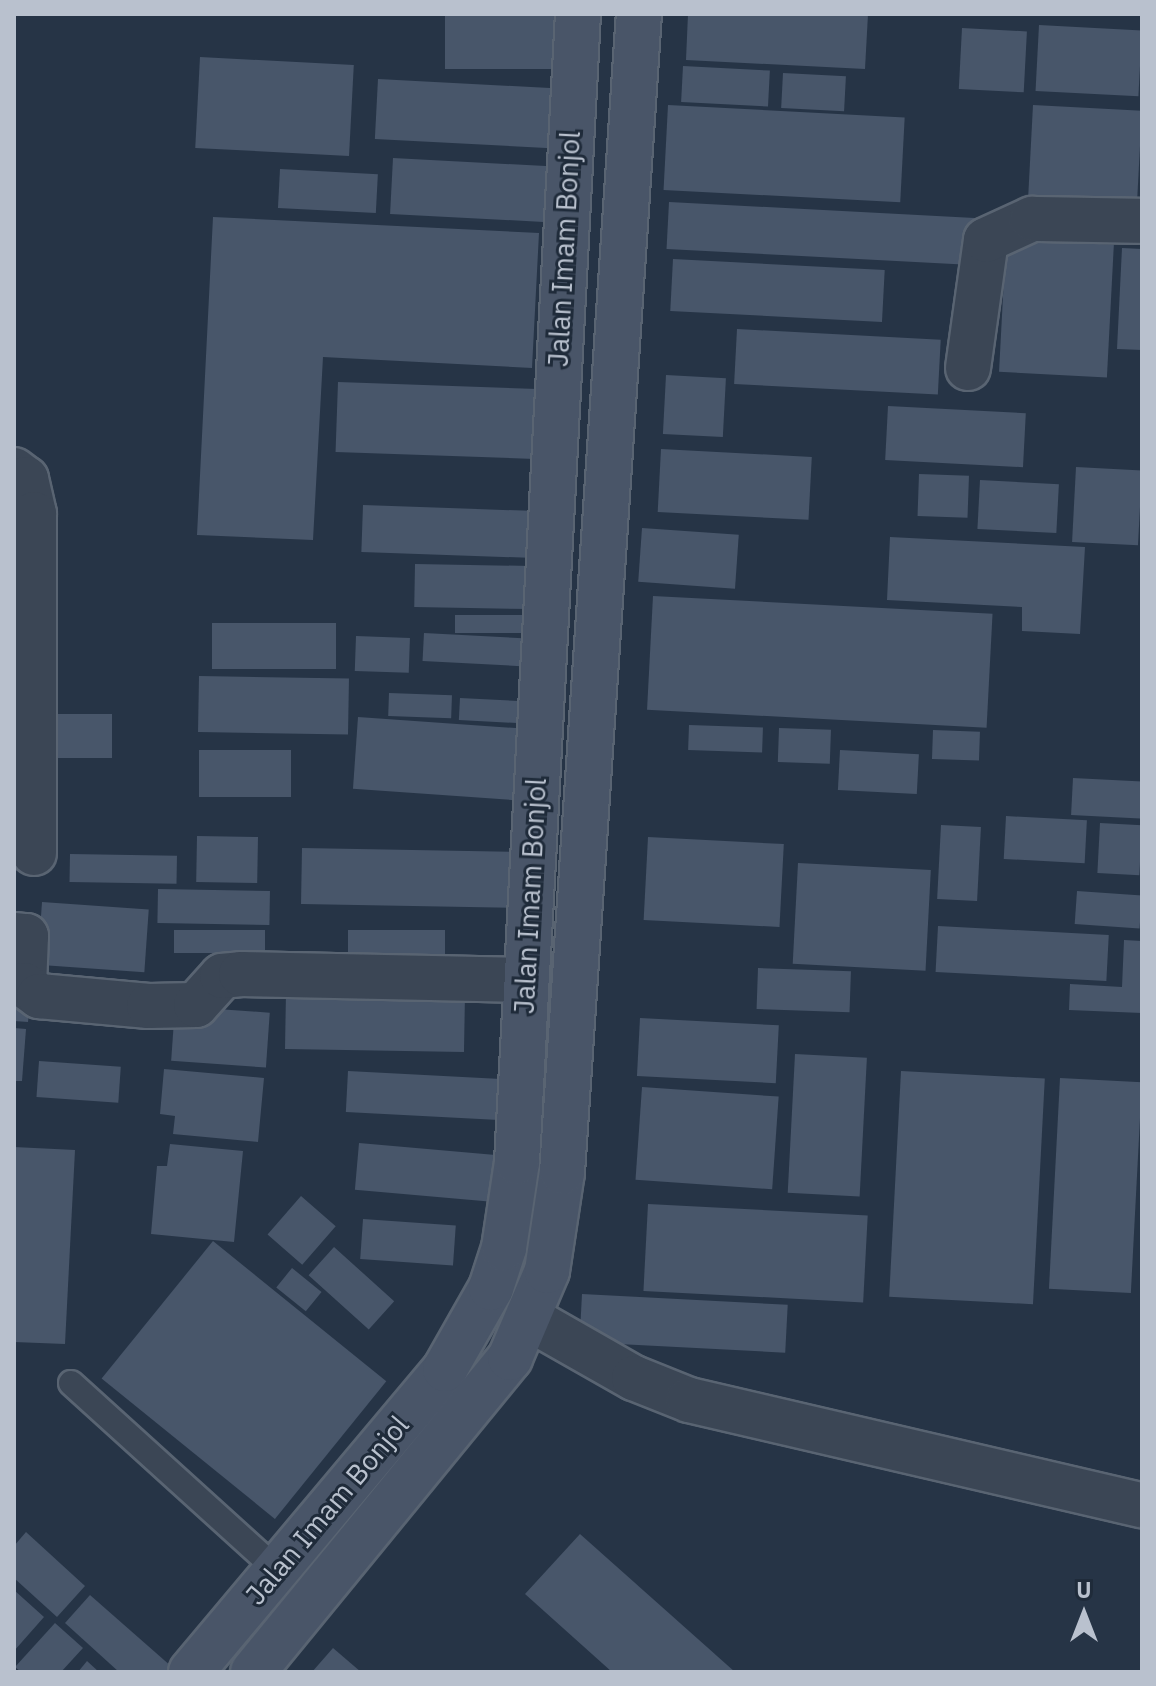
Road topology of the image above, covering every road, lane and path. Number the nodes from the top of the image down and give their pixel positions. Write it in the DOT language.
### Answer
graph roads {
  1 [pos="578,14"];
  2 [pos="639,14"];
  3 [pos="1142,221"];
  4 [pos="968,368"];
  5 [pos="14,470"];
  6 [pos="544,594"];
  7 [pos="600,594"];
  8 [pos="34,853"];
  9 [pos="14,935"];
  10 [pos="526,980"];
  11 [pos="530,1319"];
  12 [pos="71,1383"];
  13 [pos="1142,1505"];
  14 [pos="277,1570"];
  15 [pos="191,1672"];
  16 [pos="253,1672"];
  1 -- 6 [label="main road, Jalan Imam Bonjol"];
  2 -- 7 [label="main road, Jalan Imam Bonjol"];
  3 -- 4 [label="street"];
  5 -- 8 [label="street"];
  6 -- 7 [label="main road"];
  6 -- 10 [label="main road, Jalan Imam Bonjol"];
  7 -- 11 [label="main road, Jalan Imam Bonjol"];
  9 -- 10 [label="street"];
  10 -- 14 [label="main road, Jalan Imam Bonjol"];
  11 -- 13 [label="street"];
  11 -- 16 [label="main road, Jalan Imam Bonjol"];
  12 -- 14 [label="lane"];
  14 -- 15 [label="main road, Jalan Imam Bonjol"];
}
